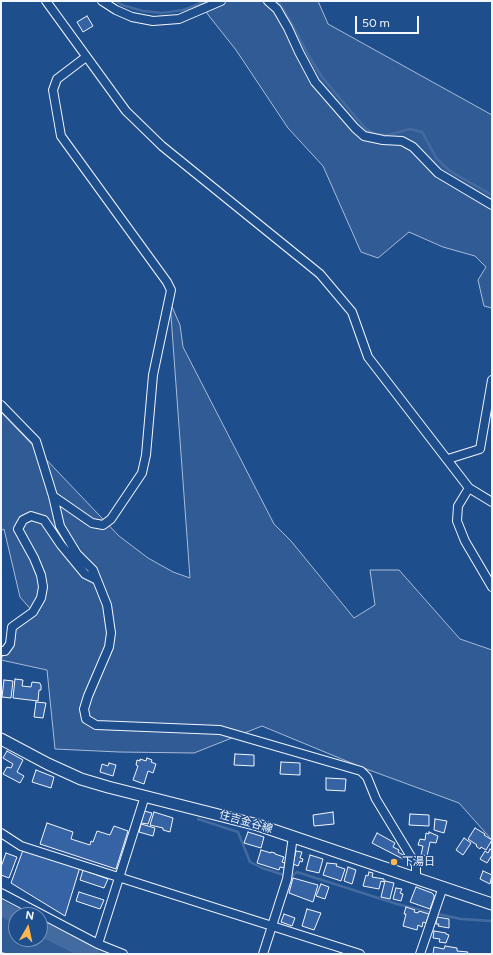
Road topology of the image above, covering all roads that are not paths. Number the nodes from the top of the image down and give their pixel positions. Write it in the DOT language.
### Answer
graph roads {
  1 [pos="46,1"];
  2 [pos="102,1"];
  3 [pos="221,1"];
  4 [pos="268,1"];
  5 [pos="86,57"];
  6 [pos="492,205"];
  7 [pos="492,380"];
  8 [pos="1,405"];
  9 [pos="448,460"];
  10 [pos="469,488"];
  11 [pos="53,496"];
  12 [pos="492,502"];
  13 [pos="97,580"];
  14 [pos="492,587"];
  15 [pos="1,651"];
  16 [pos="1,739"];
  17 [pos="145,796"];
  18 [pos="1,833"];
  19 [pos="293,836"];
  20 [pos="119,877"];
  21 [pos="416,878"];
  22 [pos="443,887"];
  23 [pos="1,893"];
  24 [pos="492,904"];
  25 [pos="271,926"];
  26 [pos="98,944"];
  27 [pos="123,954"];
  28 [pos="263,954"];
  29 [pos="360,954"];
  30 [pos="420,954"];
  1 -- 5 [label="street"];
  2 -- 3 [label="street"];
  4 -- 6 [label="street"];
  5 -- 9 [label="street"];
  5 -- 11 [label="street"];
  7 -- 9 [label="street"];
  8 -- 11 [label="street"];
  9 -- 10 [label="street"];
  10 -- 12 [label="street"];
  10 -- 14 [label="street"];
  11 -- 13 [label="street"];
  13 -- 15 [label="street"];
  13 -- 21 [label="street"];
  16 -- 17 [label="main road, 住吉金谷線"];
  17 -- 19 [label="main road, 住吉金谷線"];
  17 -- 20 [label="street"];
  18 -- 20 [label="street"];
  19 -- 21 [label="main road, 住吉金谷線"];
  19 -- 25 [label="street"];
  20 -- 25 [label="street"];
  20 -- 26 [label="street"];
  21 -- 22 [label="main road, 住吉金谷線"];
  22 -- 24 [label="main road, 住吉金谷線"];
  22 -- 30 [label="street"];
  23 -- 26 [label="street"];
  25 -- 28 [label="street"];
  25 -- 29 [label="street"];
  26 -- 27 [label="street"];
}
